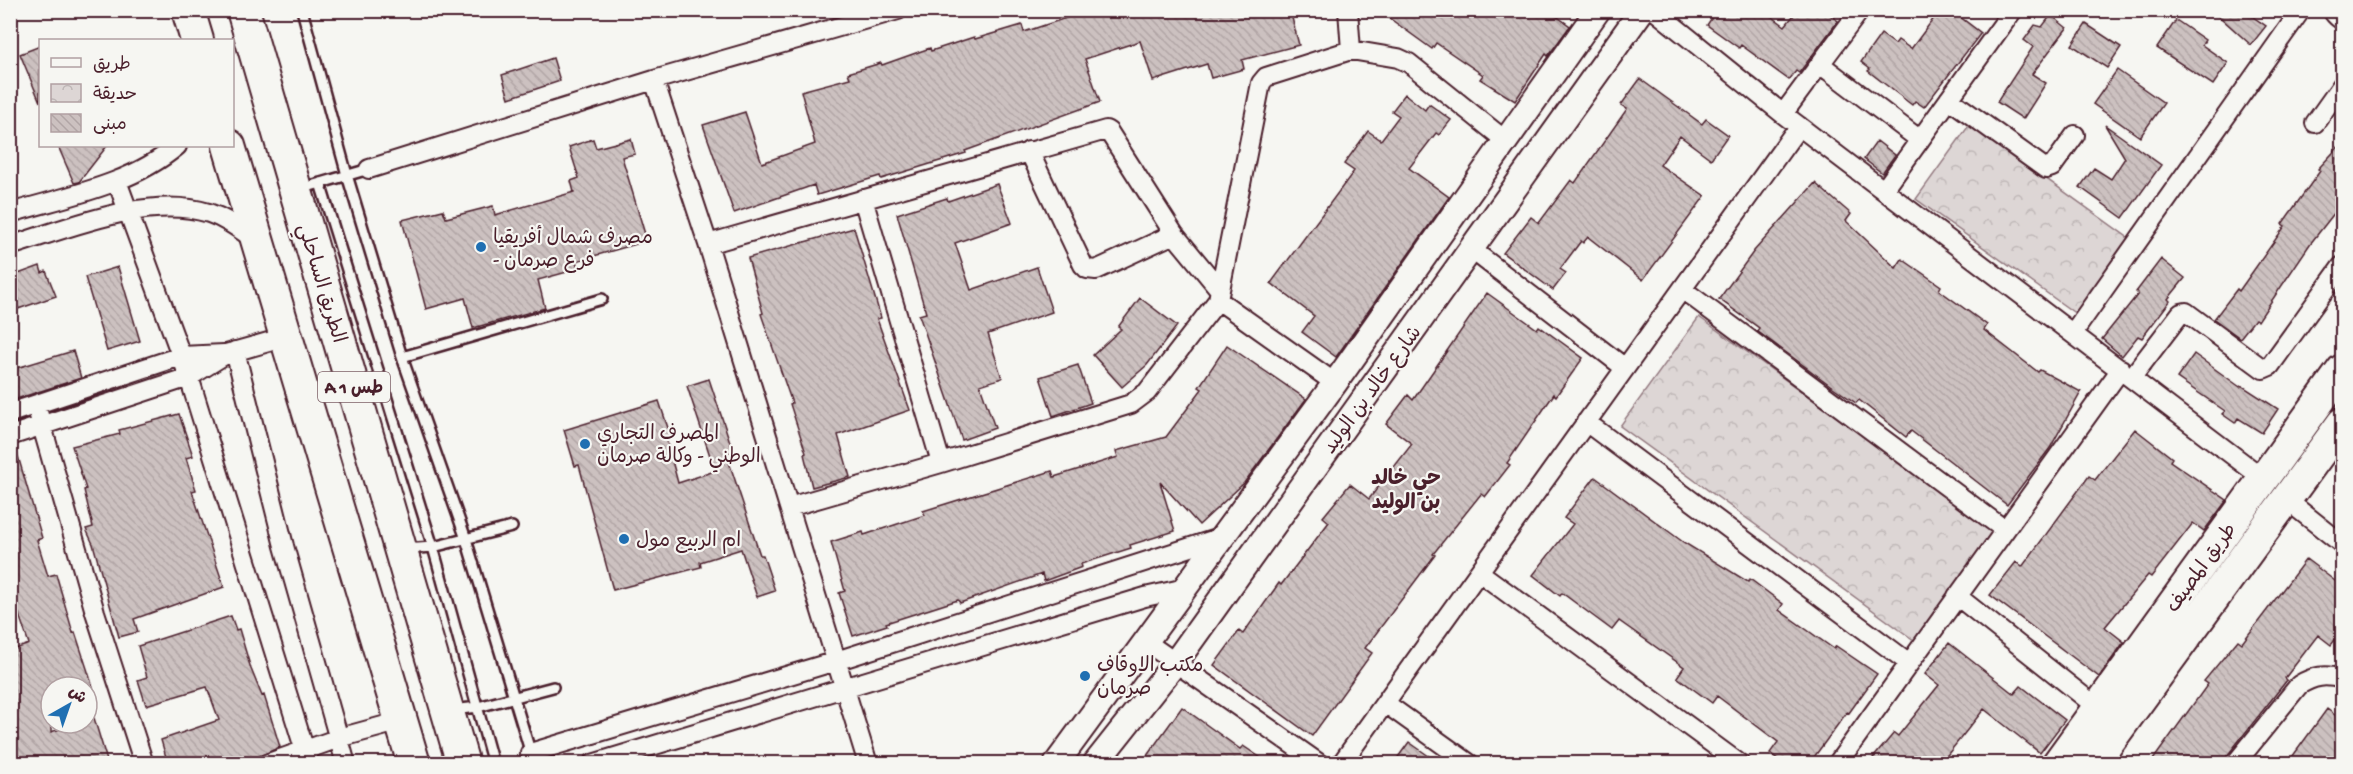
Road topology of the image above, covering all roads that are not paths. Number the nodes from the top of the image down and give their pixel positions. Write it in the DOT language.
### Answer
graph roads {
  1 [pos="188,10"];
  2 [pos="243,10"];
  3 [pos="302,10"];
  4 [pos="898,10"];
  5 [pos="1348,10"];
  6 [pos="1598,10"];
  7 [pos="1642,10"];
  8 [pos="1654,10"];
  9 [pos="2013,10"];
  10 [pos="2301,10"];
  11 [pos="1858,13"];
  12 [pos="197,39"];
  13 [pos="1352,50"];
  14 [pos="1820,64"];
  15 [pos="654,80"];
  16 [pos="2339,96"];
  17 [pos="1949,99"];
  18 [pos="1783,114"];
  19 [pos="2314,123"];
  20 [pos="1799,126"];
  21 [pos="2075,135"];
  22 [pos="1920,140"];
  23 [pos="1506,141"];
  24 [pos="176,147"];
  25 [pos="229,147"];
  26 [pos="1029,151"];
  27 [pos="369,169"];
  28 [pos="347,175"];
  29 [pos="117,181"];
  30 [pos="308,187"];
  31 [pos="1884,190"];
  32 [pos="863,199"];
  33 [pos="128,212"];
  34 [pos="10,213"];
  35 [pos="1174,234"];
  36 [pos="258,242"];
  37 [pos="708,244"];
  38 [pos="10,246"];
  39 [pos="1471,249"];
  40 [pos="2342,269"];
  41 [pos="1682,289"];
  42 [pos="1219,295"];
  43 [pos="602,298"];
  44 [pos="2073,333"];
  45 [pos="286,337"];
  46 [pos="230,352"];
  47 [pos="181,356"];
  48 [pos="402,357"];
  49 [pos="1625,368"];
  50 [pos="2343,370"];
  51 [pos="2126,373"];
  52 [pos="189,377"];
  53 [pos="1335,383"];
  54 [pos="36,405"];
  55 [pos="10,413"];
  56 [pos="1586,422"];
  57 [pos="2343,423"];
  58 [pos="43,426"];
  59 [pos="10,436"];
  60 [pos="941,463"];
  61 [pos="2264,479"];
  62 [pos="2288,501"];
  63 [pos="789,507"];
  64 [pos="512,526"];
  65 [pos="2005,530"];
  66 [pos="1219,538"];
  67 [pos="466,539"];
  68 [pos="2343,544"];
  69 [pos="433,548"];
  70 [pos="402,549"];
  71 [pos="1136,566"];
  72 [pos="1479,572"];
  73 [pos="1186,588"];
  74 [pos="1957,596"];
  75 [pos="1145,597"];
  76 [pos="1146,642"];
  77 [pos="836,661"];
  78 [pos="1175,663"];
  79 [pos="1909,663"];
  80 [pos="2343,679"];
  81 [pos="553,687"];
  82 [pos="844,688"];
  83 [pos="513,698"];
  84 [pos="1385,703"];
  85 [pos="464,708"];
  86 [pos="2098,708"];
  87 [pos="401,721"];
  88 [pos="339,738"];
  89 [pos="307,757"];
  90 [pos="532,758"];
  91 [pos="144,764"];
  92 [pos="266,764"];
  93 [pos="346,764"];
  94 [pos="414,764"];
  95 [pos="463,764"];
  96 [pos="493,764"];
  97 [pos="592,764"];
  98 [pos="868,764"];
  99 [pos="1056,764"];
  100 [pos="1095,764"];
  101 [pos="1320,764"];
  102 [pos="1341,764"];
  103 [pos="1470,764"];
  104 [pos="1740,764"];
  105 [pos="1837,764"];
  106 [pos="2057,764"];
  107 [pos="2093,764"];
  108 [pos="2235,764"];
  1 -- 12 [label="highway"];
  2 -- 30 [label="highway, الطريق الساحلي / A 1 طس"];
  3 -- 28 [label="lane"];
  4 -- 15 [label="street"];
  5 -- 13 [label="street"];
  6 -- 23 [label="street, شارع خالد بن الوليد"];
  7 -- 39 [label="street, شارع خالد بن الوليد"];
  8 -- 18 [label="street"];
  9 -- 17 [label="street"];
  10 -- 44 [label="street"];
  11 -- 14 [label="street"];
  13 -- 23 [label="street"];
  13 -- 42 [label="street"];
  14 -- 18 [label="street"];
  14 -- 22 [label="street"];
  15 -- 27 [label="street"];
  15 -- 37 [label="street"];
  16 -- 19 [label="street"];
  17 -- 21 [label="street"];
  17 -- 22 [label="street"];
  18 -- 20 [label="street"];
  20 -- 31 [label="street"];
  20 -- 41 [label="street"];
  22 -- 31 [label="street"];
  23 -- 53 [label="street, شارع خالد بن الوليد"];
  24 -- 29 [label="street"];
  25 -- 36 [label="highway, A 1 طس"];
  26 -- 32 [label="street"];
  26 -- 35 [label="street"];
  26 -- 35 [label="street"];
  27 -- 28 [label="lane"];
  28 -- 30 [label="lane"];
  28 -- 48 [label="lane"];
  29 -- 33 [label="street"];
  29 -- 34 [label="street"];
  30 -- 69 [label="lane"];
  30 -- 70 [label="highway, الطريق الساحلي / A 1 طس"];
  31 -- 44 [label="street"];
  32 -- 37 [label="street"];
  32 -- 60 [label="street"];
  33 -- 36 [label="street"];
  33 -- 38 [label="street"];
  33 -- 47 [label="street"];
  35 -- 42 [label="street"];
  36 -- 45 [label="highway, A 1 طس"];
  37 -- 63 [label="street"];
  39 -- 49 [label="street"];
  39 -- 78 [label="street, شارع خالد بن الوليد"];
  40 -- 51 [label="street"];
  41 -- 49 [label="street"];
  41 -- 65 [label="street"];
  42 -- 53 [label="street"];
  42 -- 60 [label="street"];
  43 -- 48 [label="lane"];
  44 -- 51 [label="street"];
  45 -- 46 [label="street"];
  45 -- 87 [label="highway, A 1 طس"];
  46 -- 47 [label="street"];
  46 -- 52 [label="street"];
  46 -- 88 [label="street"];
  47 -- 52 [label="street"];
  47 -- 54 [label="street"];
  48 -- 67 [label="lane"];
  49 -- 56 [label="street"];
  50 -- 61 [label="main road, طريق المصيف"];
  51 -- 61 [label="street"];
  51 -- 65 [label="street"];
  52 -- 58 [label="street"];
  52 -- 89 [label="street"];
  53 -- 66 [label="street, شارع خالد بن الوليد"];
  54 -- 55 [label="street"];
  54 -- 58 [label="street"];
  56 -- 72 [label="street"];
  56 -- 79 [label="street"];
  57 -- 62 [label="main road, طريق المصيف"];
  58 -- 59 [label="street"];
  58 -- 91 [label="street"];
  60 -- 63 [label="street"];
  61 -- 86 [label="main road, طريق المصيف"];
  62 -- 68 [label="street"];
  62 -- 107 [label="main road, طريق المصيف"];
  63 -- 77 [label="street"];
  64 -- 67 [label="lane"];
  65 -- 74 [label="street"];
  66 -- 71 [label="street"];
  66 -- 73 [label="street, شارع خالد بن الوليد"];
  67 -- 69 [label="lane"];
  67 -- 83 [label="lane"];
  69 -- 70 [label="lane"];
  69 -- 85 [label="lane"];
  70 -- 85 [label="highway, الطريق الساحلي / A 1 طس"];
  71 -- 75 [label="street"];
  71 -- 77 [label="street"];
  72 -- 84 [label="street"];
  72 -- 104 [label="street"];
  73 -- 75 [label="street"];
  73 -- 76 [label="street, شارع خالد بن الوليد"];
  74 -- 79 [label="street"];
  74 -- 86 [label="street"];
  75 -- 82 [label="street"];
  76 -- 78 [label="street"];
  76 -- 99 [label="street, شارع خالد بن الوليد"];
  77 -- 82 [label="street"];
  77 -- 90 [label="street"];
  78 -- 100 [label="street, شارع خالد بن الوليد"];
  78 -- 101 [label="street"];
  79 -- 105 [label="street"];
  80 -- 108 [label="street"];
  81 -- 83 [label="lane"];
  82 -- 97 [label="street"];
  82 -- 98 [label="street"];
  83 -- 85 [label="lane"];
  83 -- 90 [label="lane"];
  84 -- 102 [label="street"];
  84 -- 103 [label="street"];
  85 -- 95 [label="highway, الطريق الساحلي / A 1 طس"];
  85 -- 96 [label="lane"];
  86 -- 106 [label="main road, طريق المصيف"];
  87 -- 88 [label="street"];
  87 -- 94 [label="highway, A 1 طس"];
  88 -- 89 [label="street"];
  88 -- 93 [label="street"];
  89 -- 92 [label="street"];
}
